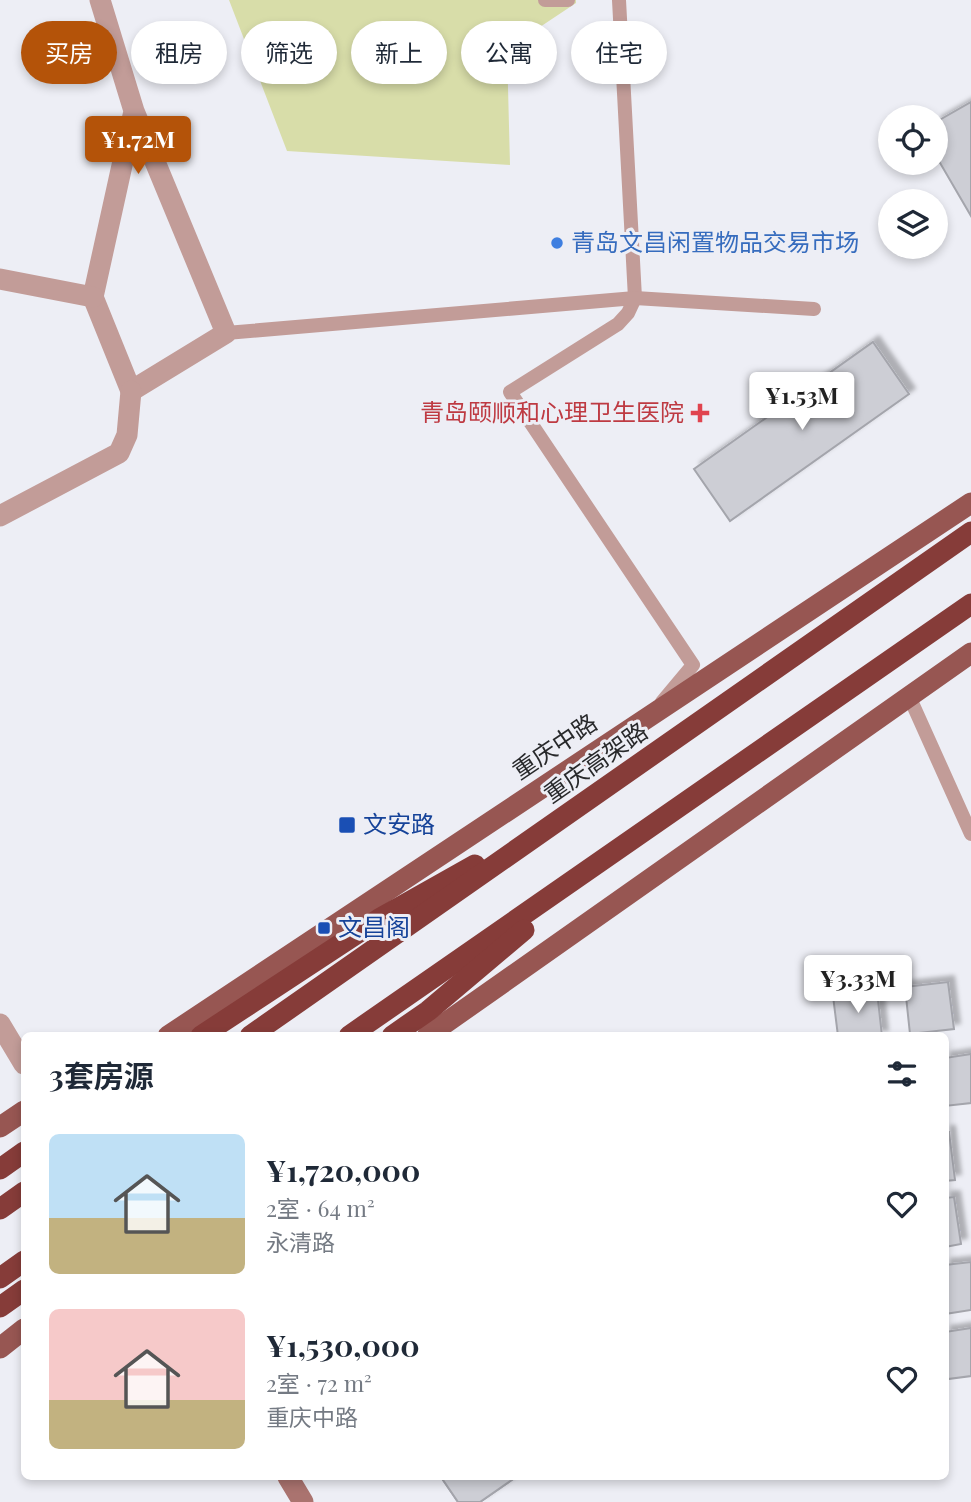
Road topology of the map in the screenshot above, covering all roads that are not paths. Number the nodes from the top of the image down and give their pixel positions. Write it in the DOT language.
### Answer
graph roads {
  1 [pos="100,0"];
  2 [pos="545,0"];
  3 [pos="568,0"];
  4 [pos="619,0"];
  5 [pos="134,111"];
  6 [pos="0,279"];
  7 [pos="93,298"];
  8 [pos="635,298"];
  9 [pos="814,309"];
  10 [pos="226,333"];
  11 [pos="131,391"];
  12 [pos="971,503"];
  13 [pos="0,516"];
  14 [pos="971,532"];
  15 [pos="971,604"];
  16 [pos="971,653"];
  17 [pos="909,696"];
  18 [pos="653,714"];
  19 [pos="587,802"];
  20 [pos="971,834"];
  21 [pos="613,854"];
  22 [pos="0,1024"];
  23 [pos="174,1032"];
  24 [pos="207,1032"];
  25 [pos="256,1032"];
  26 [pos="355,1032"];
  27 [pos="398,1032"];
  28 [pos="433,1032"];
  29 [pos="21,1059"];
  30 [pos="21,1113"];
  31 [pos="0,1127"];
  32 [pos="21,1154"];
  33 [pos="0,1169"];
  34 [pos="21,1194"];
  35 [pos="0,1209"];
  36 [pos="21,1263"];
  37 [pos="0,1278"];
  38 [pos="21,1292"];
  39 [pos="0,1307"];
  40 [pos="21,1331"];
  41 [pos="0,1348"];
  42 [pos="290,1480"];
  43 [pos="303,1502"];
  1 -- 5 [label="street"];
  2 -- 3 [label="lane"];
  4 -- 8 [label="lane"];
  5 -- 7 [label="street"];
  5 -- 10 [label="street"];
  6 -- 7 [label="street"];
  7 -- 11 [label="street"];
  8 -- 9 [label="lane"];
  8 -- 10 [label="lane"];
  8 -- 18 [label="lane"];
  10 -- 11 [label="street"];
  11 -- 13 [label="street"];
  12 -- 18 [label="main road, 重庆中路"];
  14 -- 19 [label="highway, 重庆高架路"];
  15 -- 21 [label="highway"];
  16 -- 17 [label="main road"];
  17 -- 20 [label="lane"];
  17 -- 28 [label="main road"];
  18 -- 23 [label="main road, 重庆中路"];
  19 -- 24 [label="highway"];
  19 -- 25 [label="highway, 重庆高架路"];
  21 -- 26 [label="highway"];
  21 -- 27 [label="highway"];
  22 -- 29 [label="street"];
  30 -- 31 [label="main road"];
  32 -- 33 [label="highway"];
  34 -- 35 [label="highway"];
  36 -- 37 [label="highway"];
  38 -- 39 [label="highway"];
  40 -- 41 [label="main road"];
  42 -- 43 [label="street"];
}
